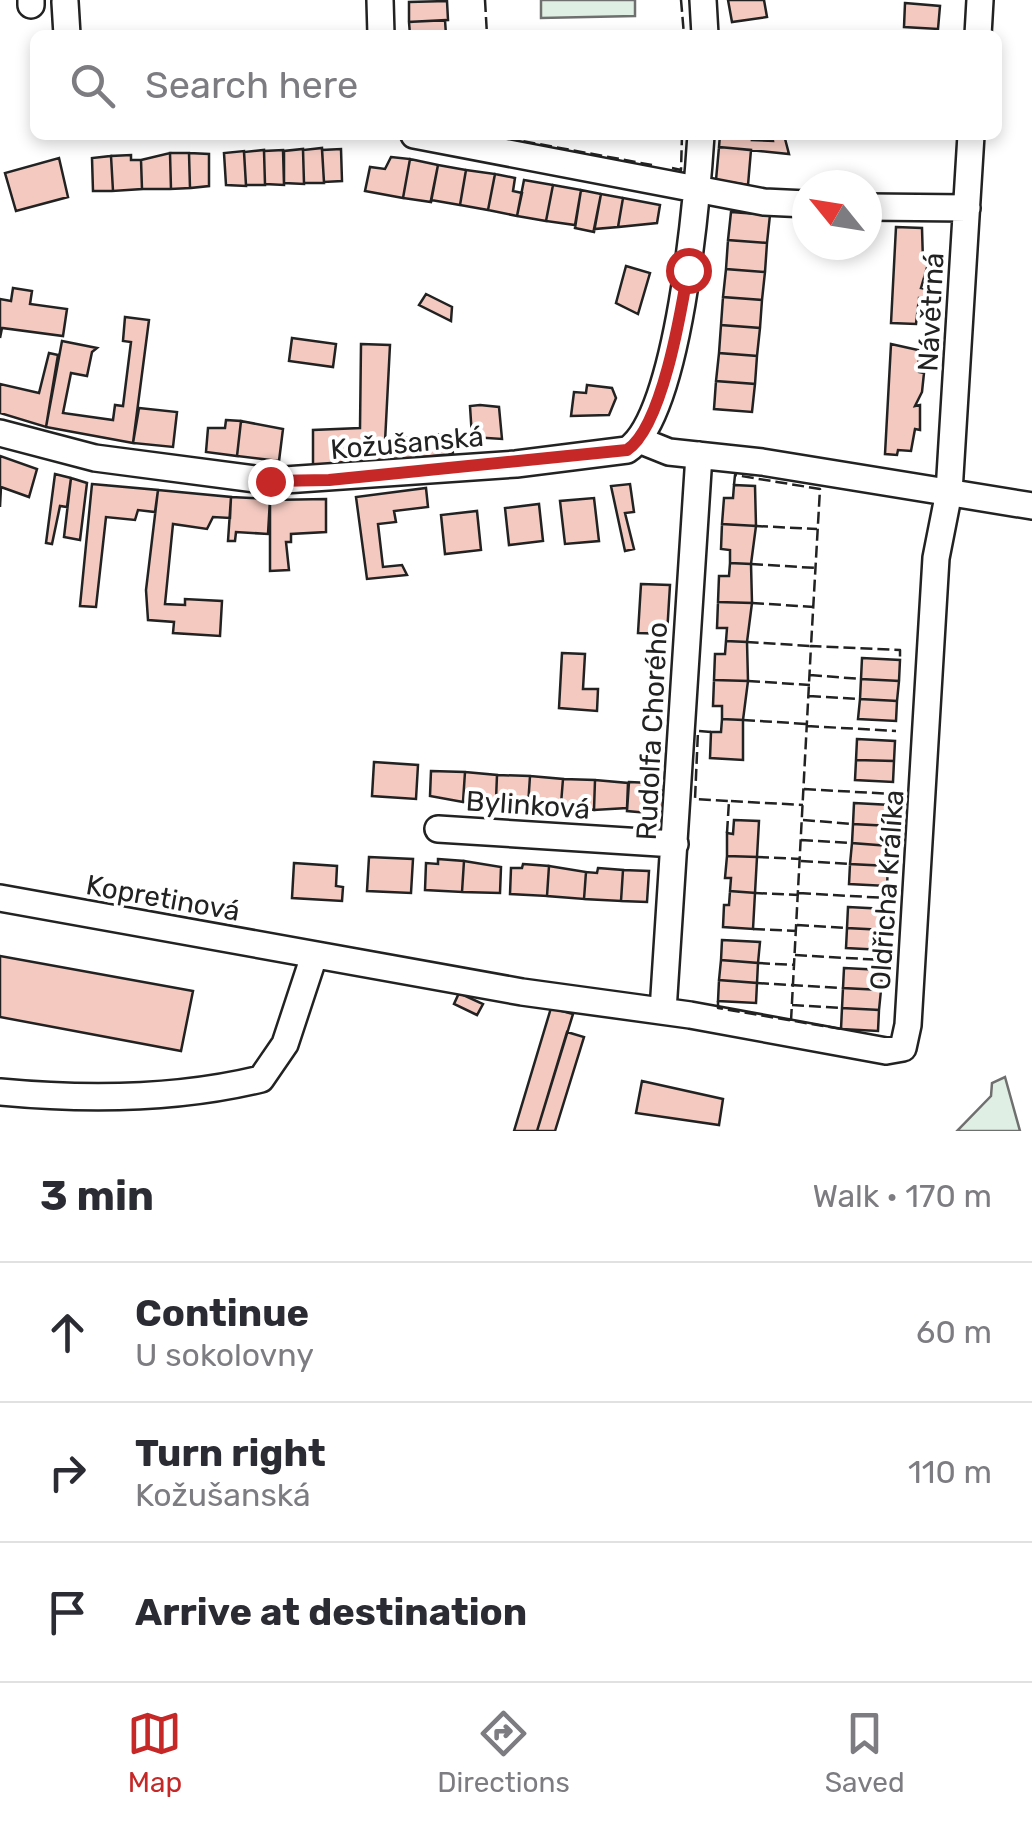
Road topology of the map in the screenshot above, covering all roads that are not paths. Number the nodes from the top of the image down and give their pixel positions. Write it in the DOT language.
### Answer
graph roads {
  1 [pos="380,0"];
  2 [pos="702,0"];
  3 [pos="980,0"];
  4 [pos="65,2"];
  5 [pos="67,30"];
  6 [pos="381,30"];
  7 [pos="705,30"];
  8 [pos="978,30"];
  9 [pos="442,140"];
  10 [pos="701,140"];
  11 [pos="971,140"];
  12 [pos="697,186"];
  13 [pos="792,203"];
  14 [pos="882,207"];
  15 [pos="967,208"];
  16 [pos="0,433"];
  17 [pos="639,440"];
  18 [pos="699,455"];
  19 [pos="962,494"];
  20 [pos="1032,506"];
  21 [pos="438,830"];
  22 [pos="675,844"];
  23 [pos="0,898"];
  24 [pos="314,956"];
  25 [pos="663,1011"];
  26 [pos="0,1092"];
  1 -- 6 [label="street"];
  2 -- 7 [label="street"];
  3 -- 8 [label="street"];
  4 -- 5 [label="street"];
  9 -- 12 [label="street"];
  10 -- 12 [label="street"];
  11 -- 15 [label="street, Návětrná"];
  12 -- 13 [label="street"];
  12 -- 17 [label="street"];
  14 -- 15 [label="street"];
  15 -- 19 [label="street, Návětrná"];
  16 -- 17 [label="street, Kožušanská"];
  17 -- 18 [label="street"];
  18 -- 19 [label="street"];
  18 -- 22 [label="street, Rudolfa Chorého"];
  19 -- 20 [label="street"];
  19 -- 25 [label="street, Oldřicha Králíka"];
  21 -- 22 [label="street, Bylinková"];
  22 -- 25 [label="street, Rudolfa Chorého"];
  23 -- 24 [label="street, Kopretinová"];
  24 -- 25 [label="street, Kopretinová"];
  24 -- 26 [label="street"];
}
